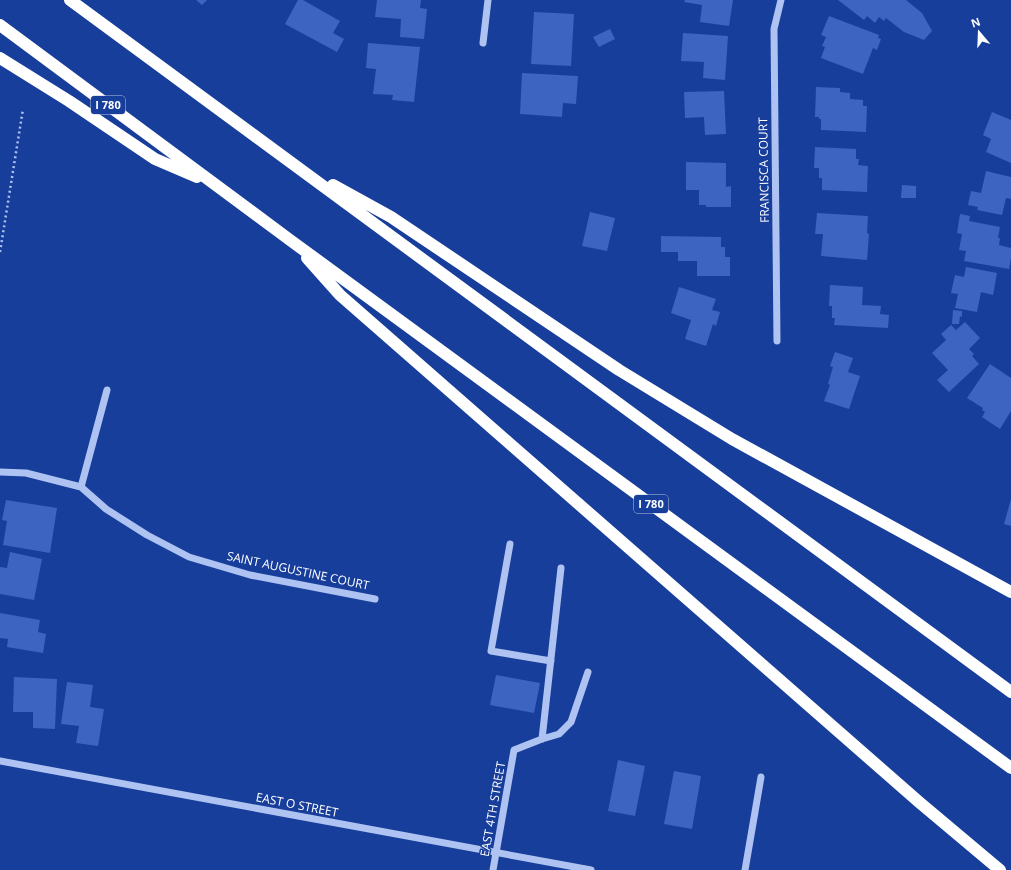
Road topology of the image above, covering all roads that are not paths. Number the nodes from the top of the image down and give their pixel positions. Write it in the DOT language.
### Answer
graph roads {
  1 [pos="70,0"];
  2 [pos="76,0"];
  3 [pos="488,0"];
  4 [pos="781,0"];
  5 [pos="92,16"];
  6 [pos="0,25"];
  7 [pos="484,43"];
  8 [pos="0,58"];
  9 [pos="292,162"];
  10 [pos="217,185"];
  11 [pos="290,240"];
  12 [pos="776,341"];
  13 [pos="107,390"];
  14 [pos="0,472"];
  15 [pos="81,487"];
  16 [pos="510,544"];
  17 [pos="561,568"];
  18 [pos="1011,592"];
  19 [pos="375,599"];
  20 [pos="551,661"];
  21 [pos="588,672"];
  22 [pos="1011,692"];
  23 [pos="542,739"];
  24 [pos="0,761"];
  25 [pos="1011,768"];
  26 [pos="761,777"];
  27 [pos="496,853"];
  28 [pos="493,870"];
  29 [pos="591,870"];
  30 [pos="746,870"];
  31 [pos="1000,870"];
  1 -- 5 [label="highway"];
  2 -- 5 [label="highway"];
  3 -- 7 [label="street"];
  4 -- 12 [label="street, FRANCISCA COURT"];
  5 -- 9 [label="highway"];
  6 -- 10 [label="highway, I 780"];
  8 -- 10 [label="highway"];
  9 -- 18 [label="highway"];
  9 -- 22 [label="highway"];
  10 -- 11 [label="highway, I 780"];
  11 -- 25 [label="highway, I 780"];
  11 -- 31 [label="highway"];
  13 -- 15 [label="street"];
  14 -- 15 [label="street, SAINT AUGUSTINE COURT"];
  15 -- 19 [label="street, SAINT AUGUSTINE COURT"];
  16 -- 20 [label="street"];
  17 -- 20 [label="street"];
  20 -- 23 [label="street"];
  21 -- 23 [label="street, EAST 4TH STREET"];
  23 -- 27 [label="street, EAST 4TH STREET"];
  24 -- 27 [label="street, EAST O STREET"];
  26 -- 30 [label="street"];
  27 -- 28 [label="street, EAST 4TH STREET"];
  27 -- 29 [label="street, EAST O STREET"];
}
